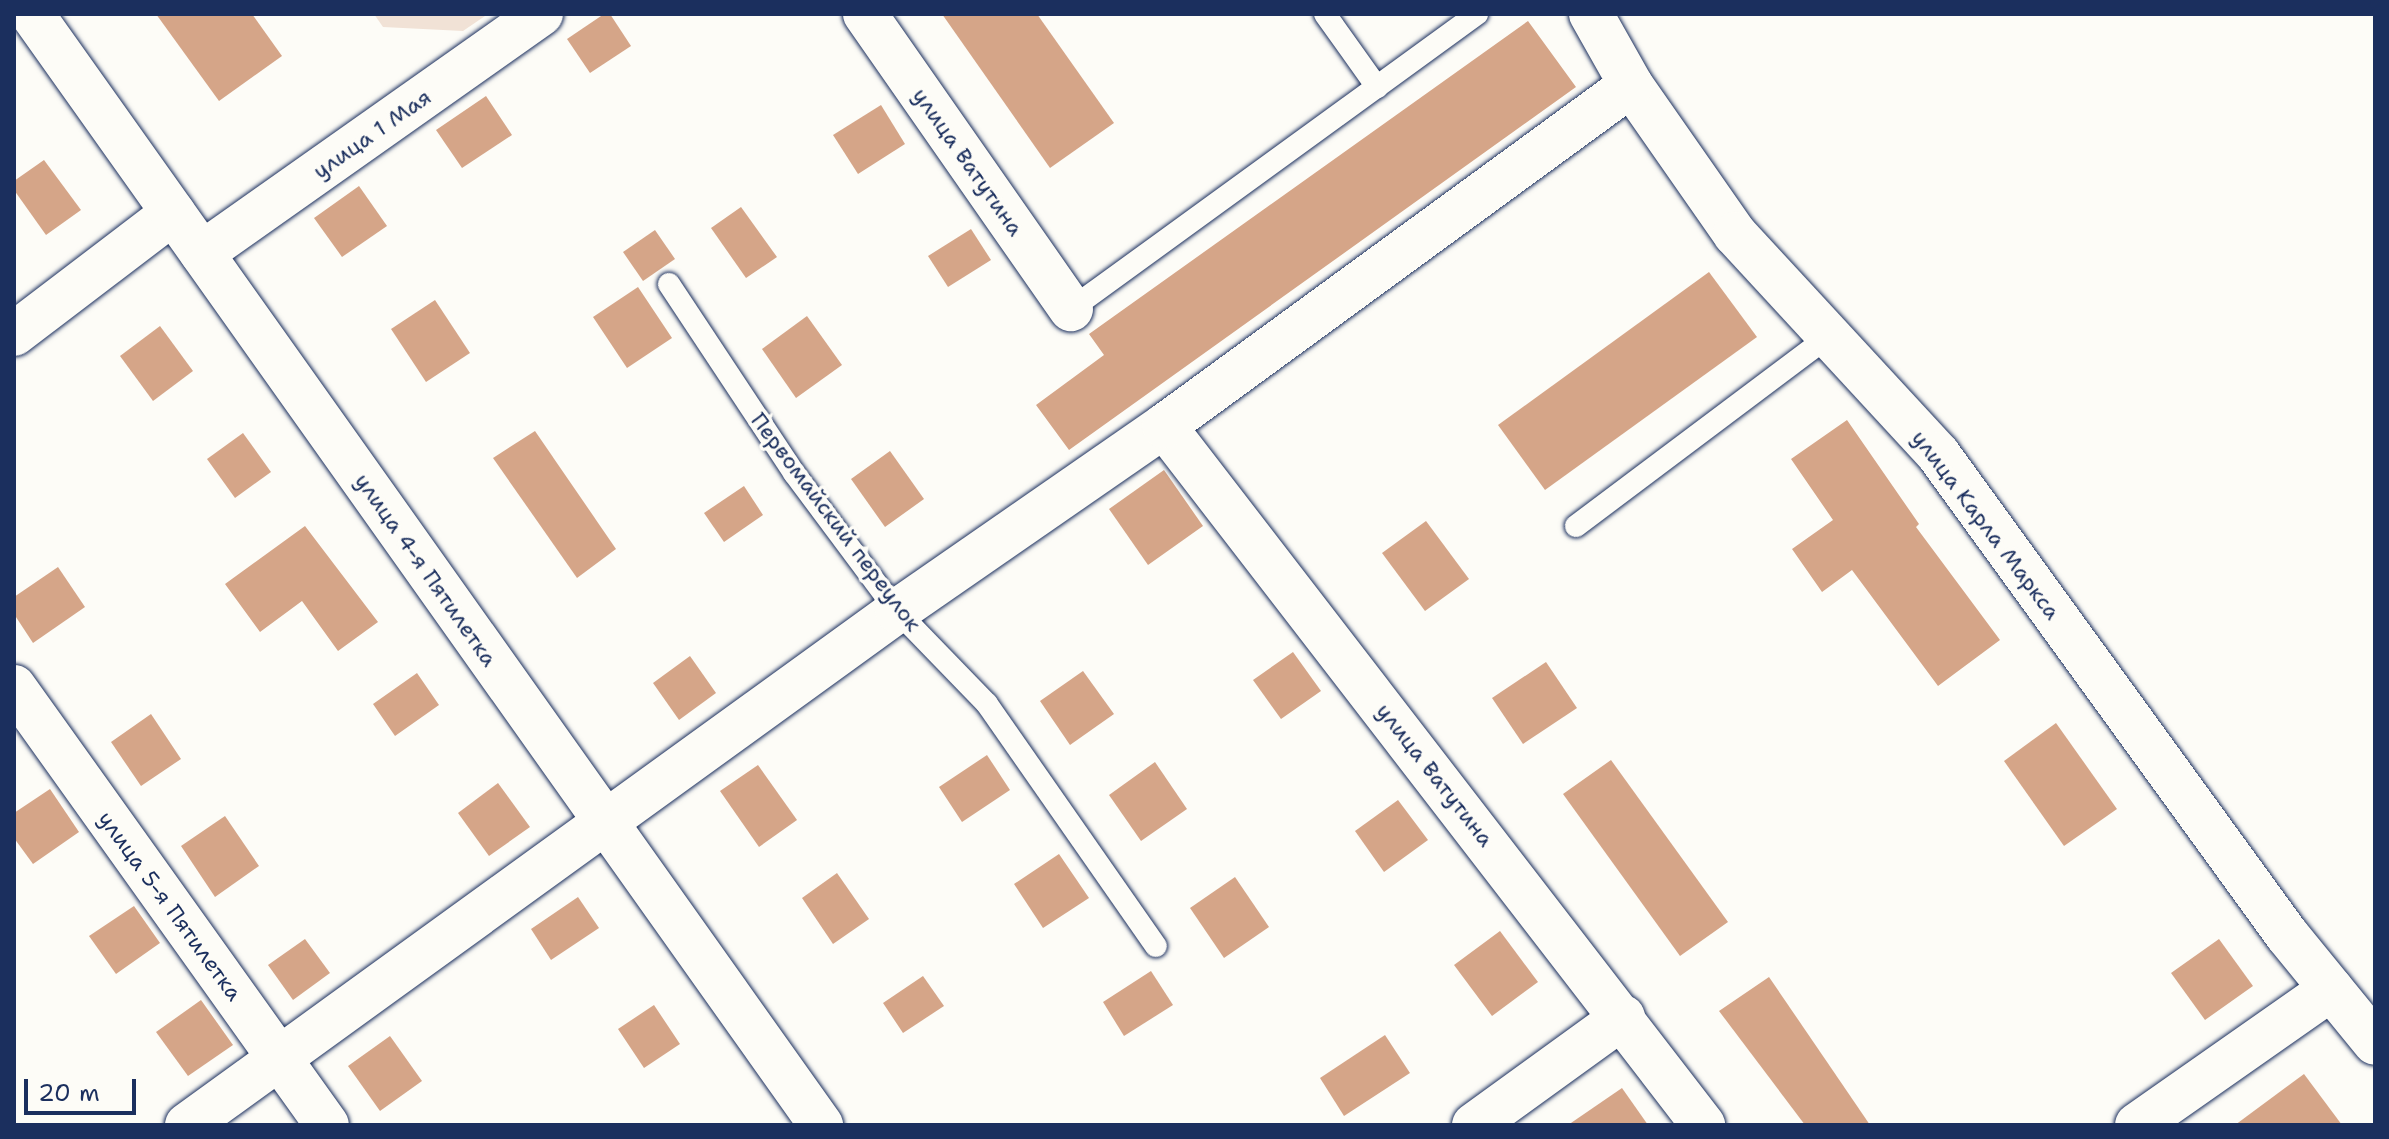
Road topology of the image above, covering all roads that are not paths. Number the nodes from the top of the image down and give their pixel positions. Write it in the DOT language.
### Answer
graph roads {
  1 [pos="32,14"];
  2 [pos="541,14"];
  3 [pos="865,14"];
  4 [pos="1325,14"];
  5 [pos="1477,14"];
  6 [pos="1591,14"];
  7 [pos="1631,85"];
  8 [pos="1377,87"];
  9 [pos="173,213"];
  10 [pos="202,253"];
  11 [pos="669,284"];
  12 [pos="1071,309"];
  13 [pos="14,334"];
  14 [pos="1828,337"];
  15 [pos="1164,426"];
  16 [pos="1576,526"];
  17 [pos="897,611"];
  18 [pos="14,687"];
  19 [pos="604,823"];
  20 [pos="1156,946"];
  21 [pos="2331,989"];
  22 [pos="1623,1017"];
  23 [pos="2375,1043"];
  24 [pos="281,1061"];
  25 [pos="187,1125"];
  26 [pos="327,1125"];
  27 [pos="821,1125"];
  28 [pos="1474,1125"];
  29 [pos="1703,1125"];
  30 [pos="2137,1125"];
  1 -- 9 [label="street, улица 4-я Пятилетка"];
  2 -- 10 [label="street, улица 1 Мая"];
  3 -- 12 [label="street, улица Ватутина"];
  4 -- 8 [label="lane"];
  5 -- 8 [label="lane"];
  6 -- 7 [label="street, улица Карла Маркса"];
  7 -- 14 [label="street, улица Карла Маркса"];
  7 -- 15 [label="street"];
  8 -- 12 [label="lane"];
  9 -- 10 [label="street, улица 4-я Пятилетка"];
  9 -- 13 [label="street"];
  10 -- 19 [label="street, улица 4-я Пятилетка"];
  11 -- 17 [label="lane, Первомайский переулок"];
  14 -- 16 [label="lane"];
  14 -- 21 [label="street, улица Карла Маркса"];
  15 -- 17 [label="street"];
  15 -- 22 [label="street, улица Ватутина"];
  17 -- 19 [label="street"];
  17 -- 20 [label="lane, Первомайский переулок"];
  18 -- 24 [label="street, улица 5-я Пятилетка"];
  19 -- 24 [label="street"];
  19 -- 27 [label="street, улица 4-я Пятилетка"];
  21 -- 23 [label="street, улица Карла Маркса"];
  21 -- 30 [label="street"];
  22 -- 28 [label="street"];
  22 -- 29 [label="street, улица Ватутина"];
  24 -- 25 [label="street"];
  24 -- 26 [label="street, улица 5-я Пятилетка"];
}
